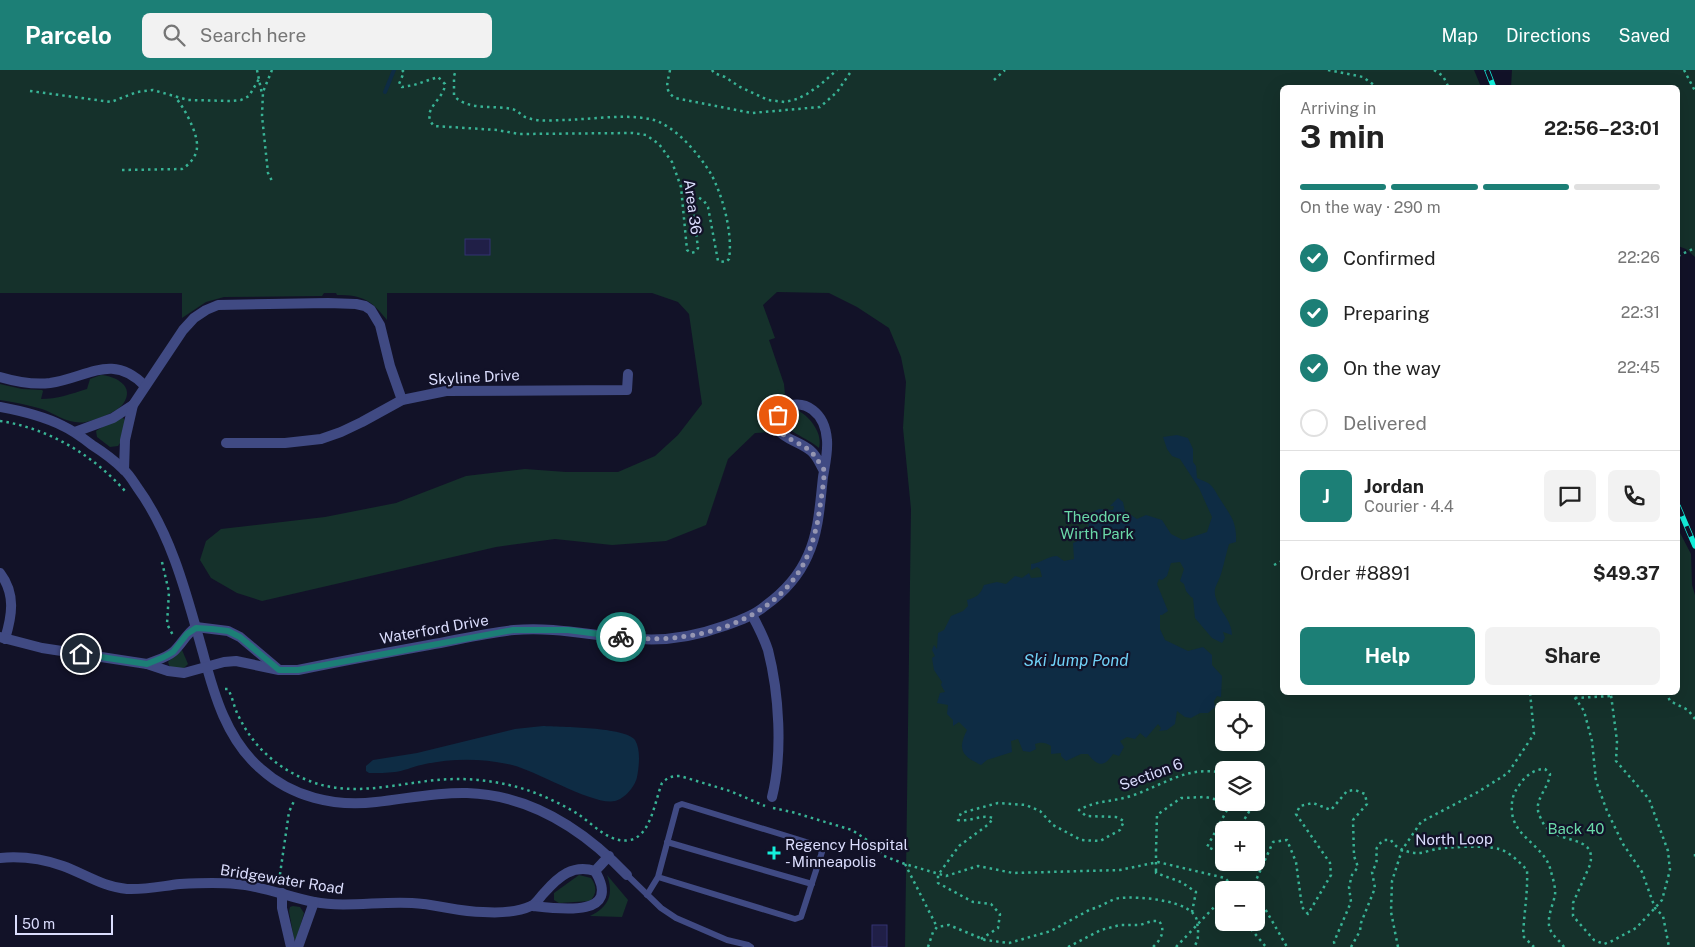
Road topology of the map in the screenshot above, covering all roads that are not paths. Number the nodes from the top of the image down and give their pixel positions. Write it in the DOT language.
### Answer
graph roads {
  1 [pos="628,374"];
  2 [pos="0,377"];
  3 [pos="145,386"];
  4 [pos="402,400"];
  5 [pos="133,405"];
  6 [pos="0,406"];
  7 [pos="75,432"];
  8 [pos="226,443"];
  9 [pos="124,470"];
  10 [pos="824,470"];
  11 [pos="0,573"];
  12 [pos="752,614"];
  13 [pos="196,628"];
  14 [pos="2,638"];
  15 [pos="147,664"];
  16 [pos="206,667"];
  17 [pos="279,670"];
  18 [pos="772,796"];
  19 [pos="667,842"];
  20 [pos="609,856"];
  21 [pos="0,858"];
  22 [pos="595,871"];
  23 [pos="627,875"];
  24 [pos="658,877"];
  25 [pos="812,884"];
  26 [pos="279,893"];
  27 [pos="647,895"];
  28 [pos="314,902"];
  29 [pos="533,906"];
  30 [pos="727,940"];
  31 [pos="290,947"];
  32 [pos="298,947"];
  33 [pos="731,947"];
  34 [pos="752,947"];
  1 -- 4 [label="street, Skyline Drive"];
  2 -- 3 [label="street"];
  3 -- 4 [label="street"];
  3 -- 5 [label="street"];
  4 -- 8 [label="street, Skyline Drive"];
  5 -- 7 [label="street"];
  5 -- 9 [label="street"];
  6 -- 7 [label="street"];
  7 -- 9 [label="street"];
  9 -- 13 [label="street"];
  10 -- 10 [label="street, Waterford Drive"];
  10 -- 12 [label="street, Waterford Drive"];
  11 -- 14 [label="street"];
  12 -- 17 [label="street, Waterford Drive"];
  12 -- 18 [label="street"];
  13 -- 15 [label="street"];
  13 -- 16 [label="street"];
  13 -- 17 [label="street"];
  14 -- 15 [label="street, Waterford Drive"];
  15 -- 16 [label="street, Waterford Drive"];
  16 -- 17 [label="street, Waterford Drive"];
  16 -- 20 [label="street"];
  19 -- 24 [label="lane"];
  19 -- 25 [label="lane"];
  19 -- 25 [label="lane"];
  20 -- 22 [label="street"];
  20 -- 23 [label="street"];
  21 -- 26 [label="street, Bridgewater Road"];
  22 -- 29 [label="street"];
  22 -- 29 [label="street, Bridgewater Road"];
  23 -- 27 [label="lane"];
  24 -- 25 [label="lane"];
  24 -- 27 [label="lane"];
  26 -- 28 [label="street, Bridgewater Road"];
  26 -- 31 [label="street"];
  27 -- 30 [label="lane"];
  28 -- 29 [label="street, Bridgewater Road"];
  28 -- 32 [label="street"];
  30 -- 33 [label="lane"];
  30 -- 34 [label="lane"];
}
